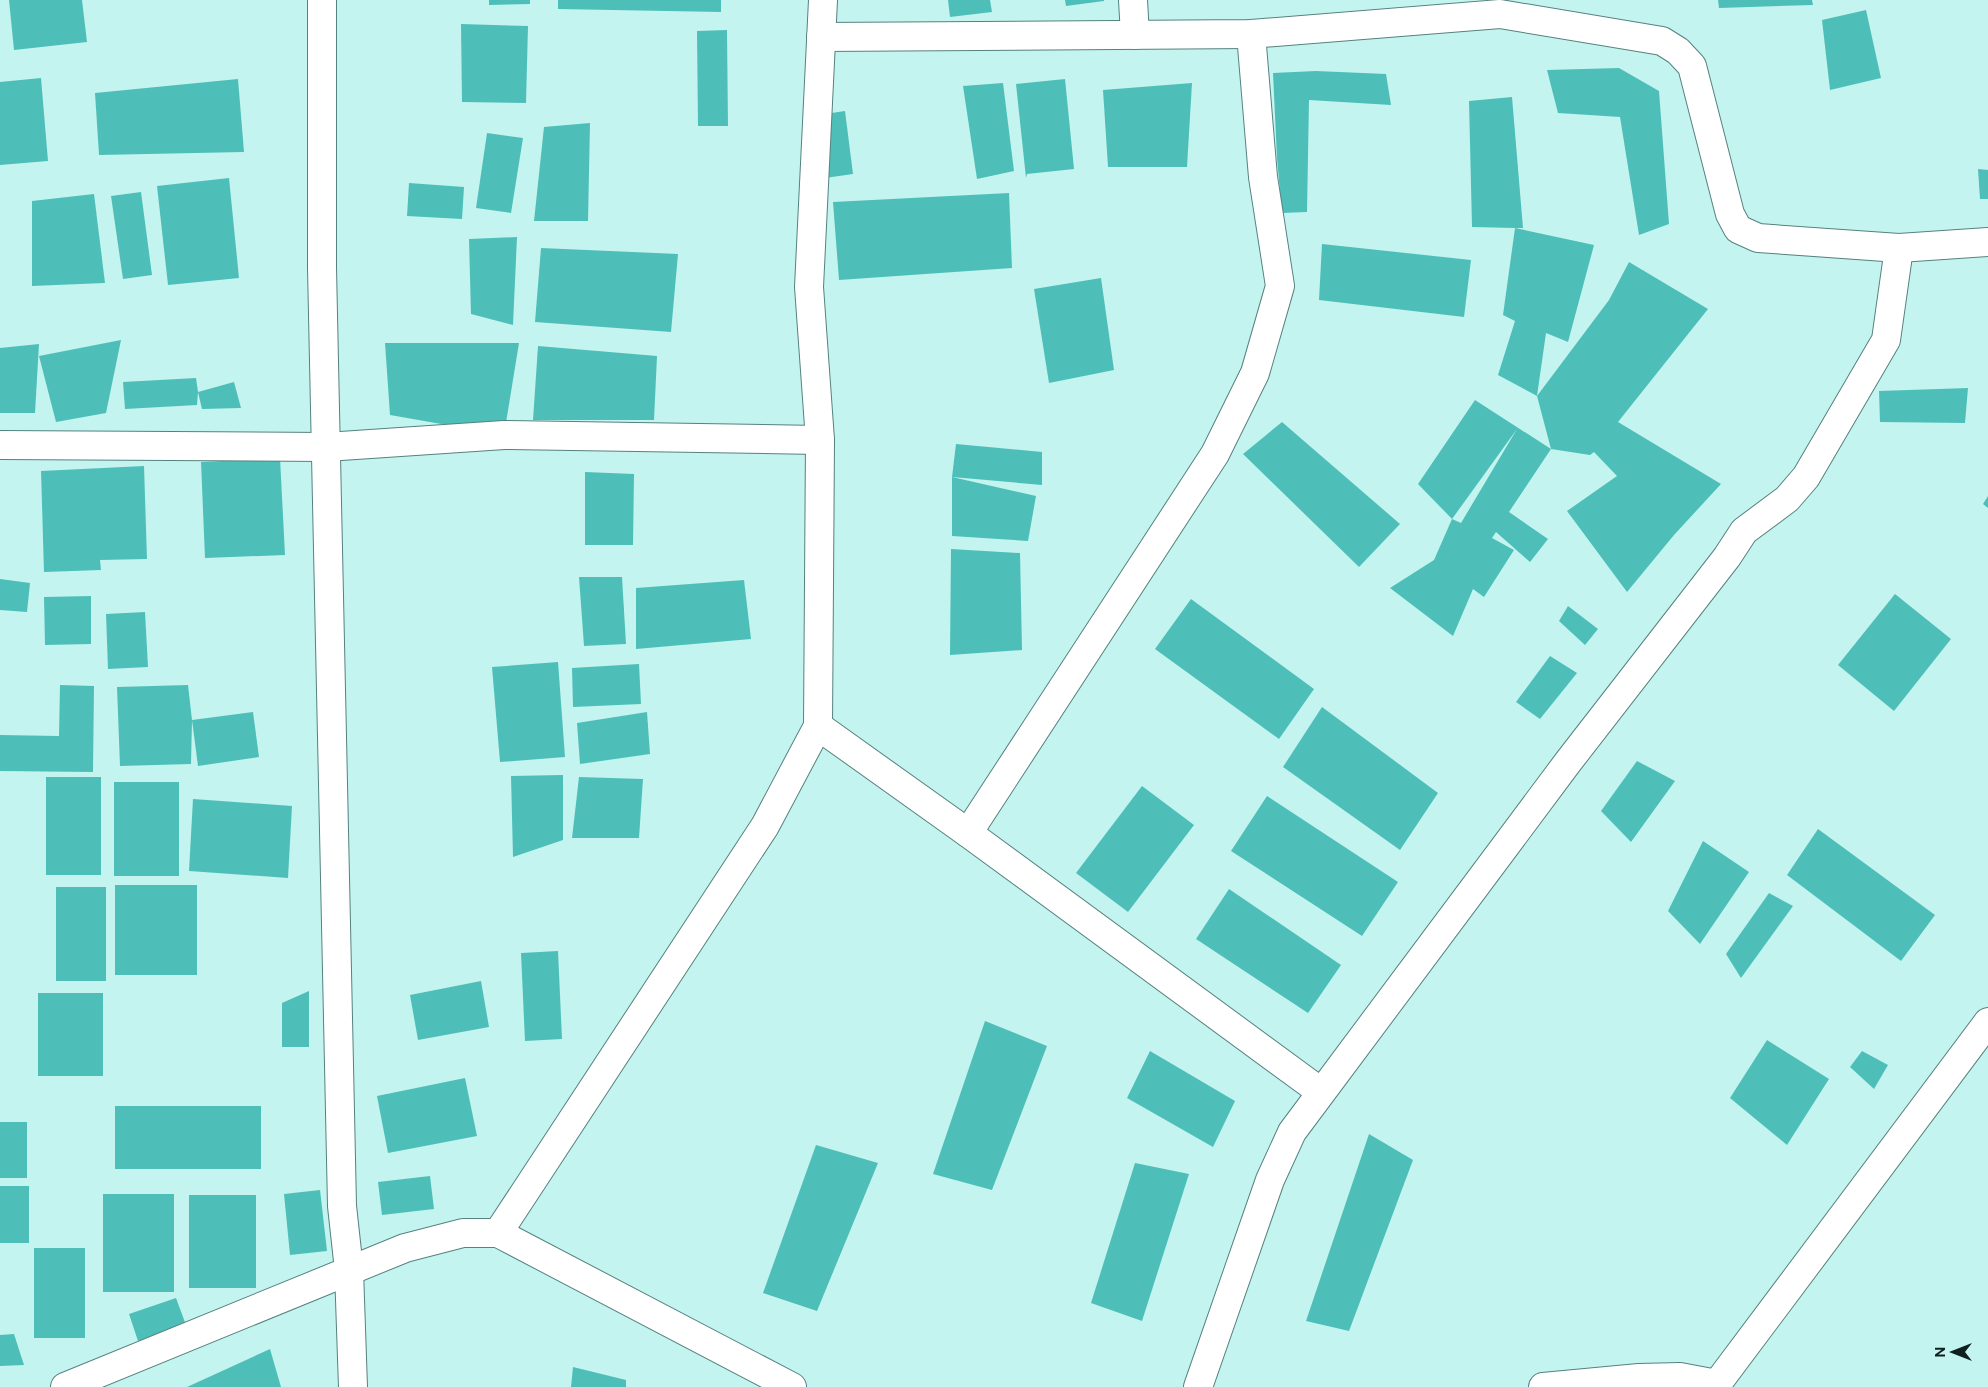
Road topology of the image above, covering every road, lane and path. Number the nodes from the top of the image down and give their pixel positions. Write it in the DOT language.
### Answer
graph roads {
  1 [pos="322,0"];
  2 [pos="823,0"];
  3 [pos="1133,0"];
  4 [pos="1499,7"];
  5 [pos="1252,34"];
  6 [pos="1135,35"];
  7 [pos="821,37"];
  8 [pos="1988,242"];
  9 [pos="1899,248"];
  10 [pos="820,440"];
  11 [pos="0,445"];
  12 [pos="326,447"];
  13 [pos="818,726"];
  14 [pos="968,833"];
  15 [pos="1988,1022"];
  16 [pos="1321,1092"];
  17 [pos="498,1233"];
  18 [pos="349,1270"];
  19 [pos="1718,1386"];
  20 [pos="65,1387"];
  21 [pos="353,1387"];
  22 [pos="792,1387"];
  23 [pos="1198,1387"];
  24 [pos="1543,1387"];
  1 -- 12 [label="street"];
  2 -- 7 [label="street"];
  3 -- 6 [label="street"];
  4 -- 5 [label="street"];
  4 -- 9 [label="street"];
  5 -- 6 [label="street"];
  5 -- 14 [label="street"];
  6 -- 7 [label="street"];
  7 -- 10 [label="street"];
  8 -- 9 [label="street"];
  9 -- 16 [label="street"];
  10 -- 12 [label="street"];
  10 -- 13 [label="street"];
  11 -- 12 [label="street"];
  12 -- 18 [label="street"];
  13 -- 14 [label="street"];
  13 -- 17 [label="street"];
  14 -- 16 [label="street"];
  15 -- 19 [label="street"];
  16 -- 23 [label="street"];
  17 -- 18 [label="street"];
  17 -- 22 [label="street"];
  18 -- 20 [label="street"];
  18 -- 21 [label="street"];
  19 -- 24 [label="street"];
}
